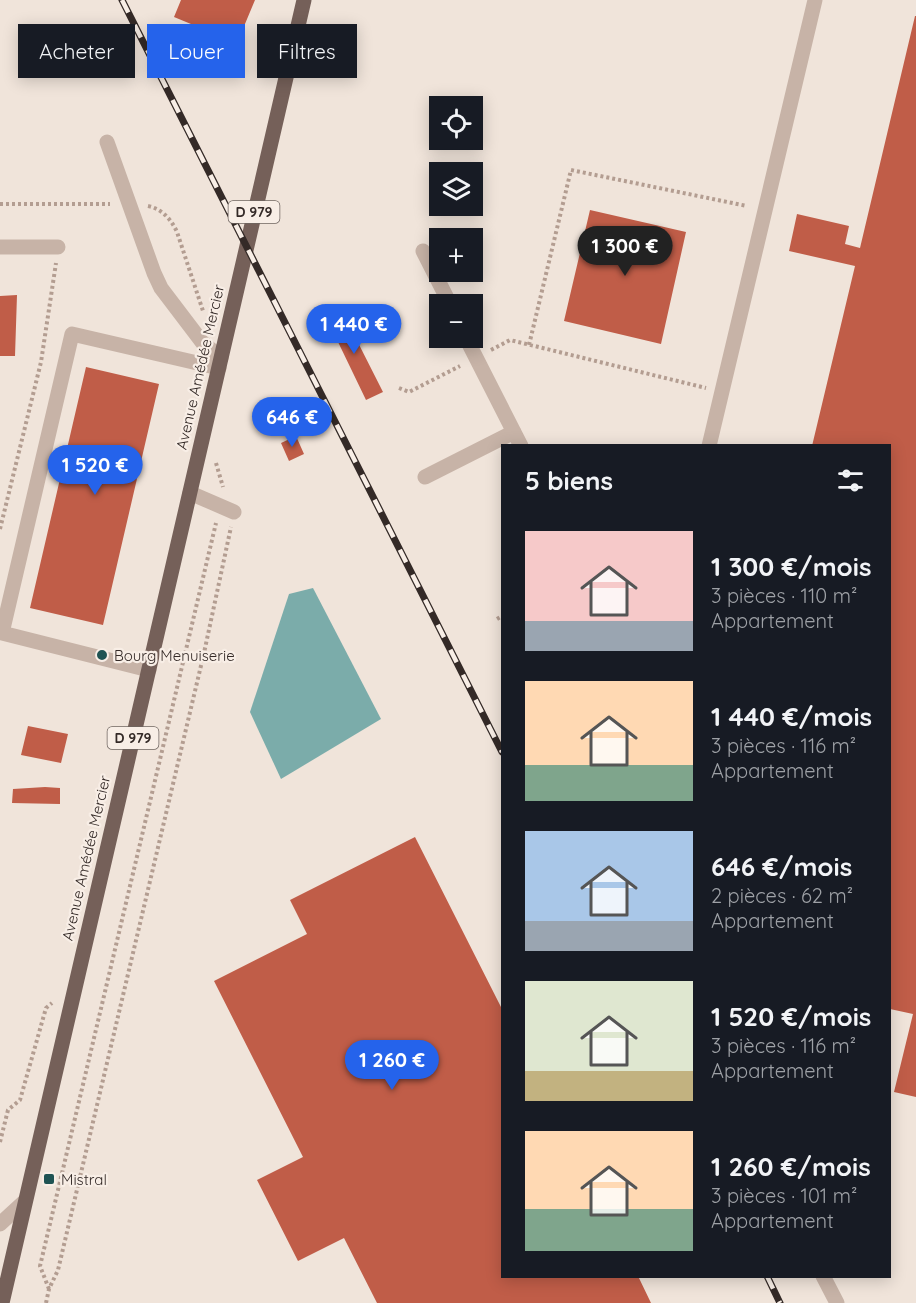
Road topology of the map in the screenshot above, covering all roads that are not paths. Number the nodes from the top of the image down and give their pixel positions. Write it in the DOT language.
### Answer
graph roads {
  1 [pos="304,0"];
  2 [pos="815,0"];
  3 [pos="107,142"];
  4 [pos="0,247"];
  5 [pos="58,247"];
  6 [pos="423,251"];
  7 [pos="445,294"];
  8 [pos="471,348"];
  9 [pos="220,363"];
  10 [pos="517,439"];
  11 [pos="709,444"];
  12 [pos="501,446"];
  13 [pos="424,477"];
  14 [pos="190,493"];
  15 [pos="227,509"];
  16 [pos="149,670"];
  17 [pos="25,1201"];
  18 [pos="0,1224"];
  19 [pos="824,1278"];
  20 [pos="2,1303"];
  21 [pos="837,1303"];
  1 -- 9 [label="main road, Avenue Amédée Mercier / D 979"];
  2 -- 11 [label="street"];
  3 -- 9 [label="street"];
  4 -- 5 [label="street"];
  6 -- 7 [label="street"];
  8 -- 10 [label="street"];
  9 -- 14 [label="main road, Avenue Amédée Mercier / D 979"];
  9 -- 16 [label="street"];
  12 -- 13 [label="street"];
  14 -- 15 [label="street"];
  14 -- 16 [label="main road, Avenue Amédée Mercier / D 979"];
  16 -- 17 [label="main road, Avenue Amédée Mercier / D 979"];
  17 -- 18 [label="street"];
  17 -- 20 [label="main road, Avenue Amédée Mercier / D 979"];
  19 -- 21 [label="street"];
}
